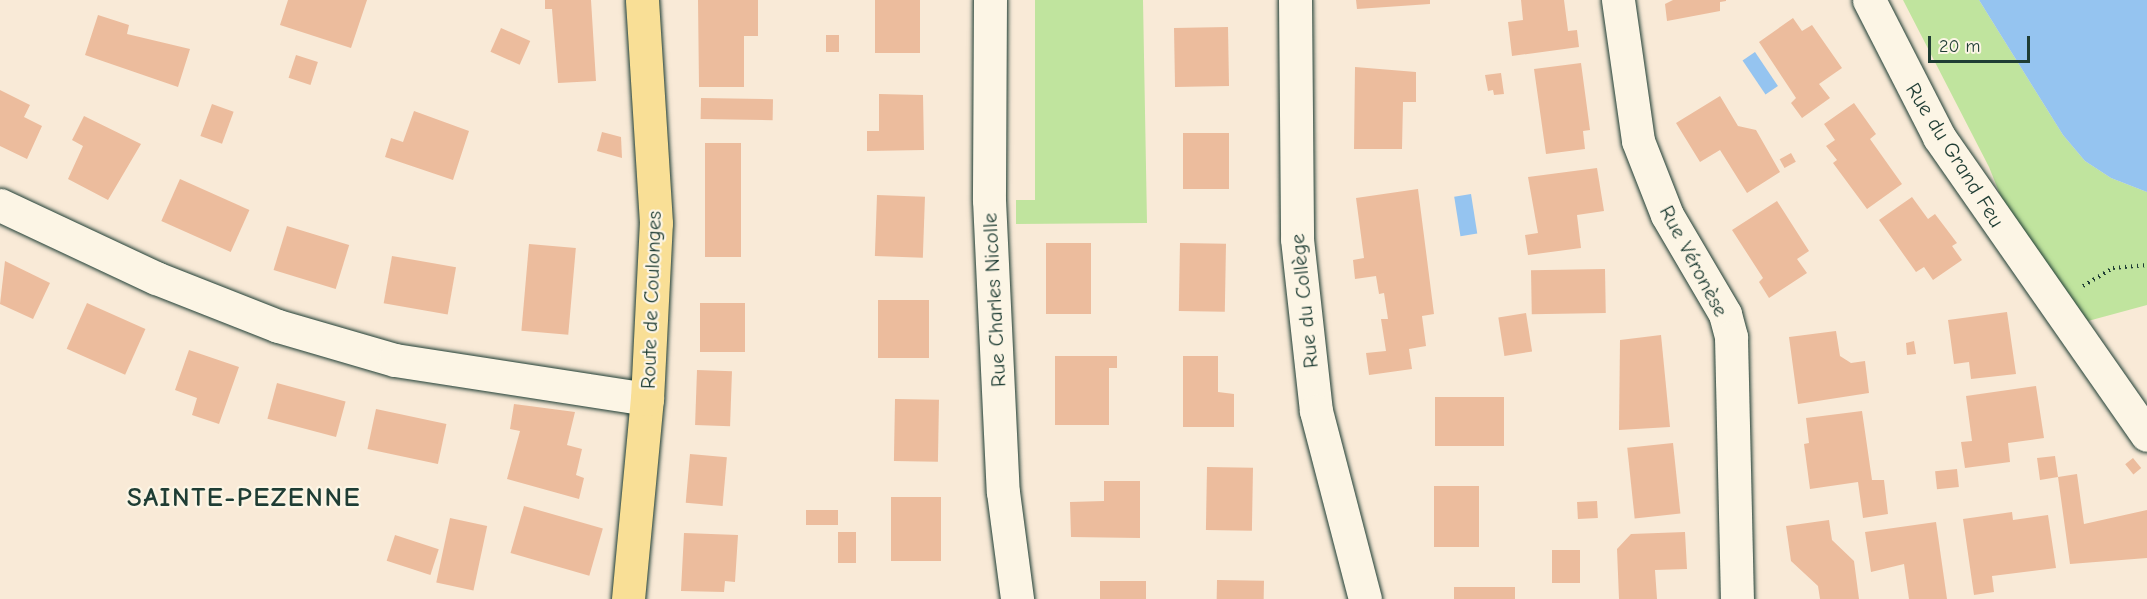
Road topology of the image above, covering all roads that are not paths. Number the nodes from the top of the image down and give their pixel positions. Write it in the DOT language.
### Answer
graph roads {
  1 [pos="642,0"];
  2 [pos="990,0"];
  3 [pos="1295,0"];
  4 [pos="1618,0"];
  5 [pos="1869,0"];
  6 [pos="0,205"];
  7 [pos="647,399"];
  8 [pos="2147,435"];
  9 [pos="1366,597"];
  10 [pos="628,599"];
  11 [pos="1017,599"];
  12 [pos="1737,599"];
  1 -- 7 [label="main road, Route de Coulonges"];
  2 -- 11 [label="street, Rue Charles Nicolle"];
  3 -- 9 [label="street, Rue du Collège"];
  4 -- 12 [label="street, Rue Véronèse"];
  5 -- 8 [label="street, Rue du Grand Feu"];
  6 -- 7 [label="street"];
  7 -- 10 [label="main road, Route de Coulonges"];
}
